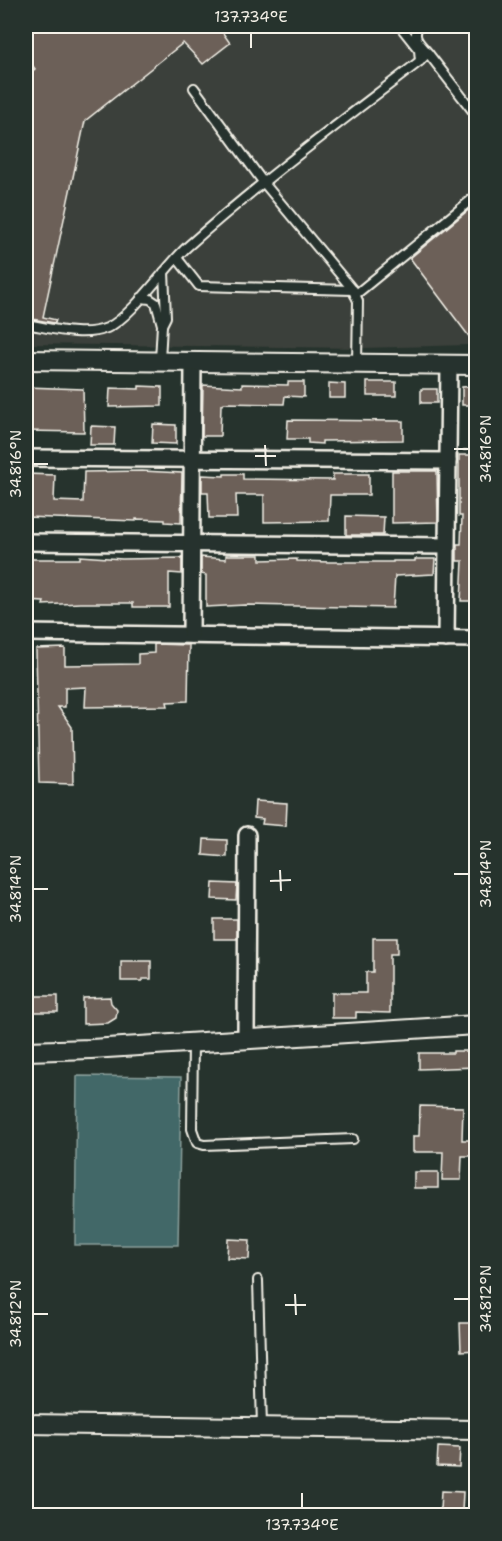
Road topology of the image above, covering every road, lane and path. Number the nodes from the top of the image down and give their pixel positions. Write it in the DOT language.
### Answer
graph roads {
  1 [pos="400,26"];
  2 [pos="418,26"];
  3 [pos="428,53"];
  4 [pos="420,61"];
  5 [pos="194,88"];
  6 [pos="477,115"];
  7 [pos="263,182"];
  8 [pos="477,196"];
  9 [pos="177,258"];
  10 [pos="164,272"];
  11 [pos="354,293"];
  12 [pos="141,298"];
  13 [pos="26,324"];
  14 [pos="162,325"];
  15 [pos="26,360"];
  16 [pos="160,362"];
  17 [pos="193,362"];
  18 [pos="357,365"];
  19 [pos="448,365"];
  20 [pos="477,366"];
  21 [pos="26,458"];
  22 [pos="193,460"];
  23 [pos="448,461"];
  24 [pos="26,542"];
  25 [pos="192,544"];
  26 [pos="446,546"];
  27 [pos="26,633"];
  28 [pos="191,635"];
  29 [pos="446,639"];
  30 [pos="477,639"];
  31 [pos="247,835"];
  32 [pos="477,1025"];
  33 [pos="246,1040"];
  34 [pos="193,1043"];
  35 [pos="26,1051"];
  36 [pos="352,1139"];
  37 [pos="258,1280"];
  38 [pos="26,1424"];
  39 [pos="262,1427"];
  40 [pos="477,1430"];
  1 -- 4 [label="lane"];
  2 -- 3 [label="lane"];
  3 -- 4 [label="lane"];
  3 -- 6 [label="lane"];
  4 -- 7 [label="lane"];
  5 -- 7 [label="lane"];
  7 -- 9 [label="lane"];
  7 -- 11 [label="lane"];
  8 -- 11 [label="lane"];
  9 -- 10 [label="lane"];
  9 -- 11 [label="lane"];
  10 -- 12 [label="lane"];
  10 -- 14 [label="lane"];
  11 -- 18 [label="lane"];
  12 -- 13 [label="lane"];
  12 -- 14 [label="lane"];
  14 -- 16 [label="lane"];
  15 -- 16 [label="street"];
  16 -- 17 [label="street"];
  17 -- 18 [label="street"];
  17 -- 22 [label="street"];
  18 -- 19 [label="street"];
  19 -- 20 [label="street"];
  19 -- 23 [label="street"];
  21 -- 22 [label="street"];
  22 -- 23 [label="street"];
  22 -- 25 [label="street"];
  23 -- 26 [label="street"];
  24 -- 25 [label="street"];
  25 -- 26 [label="street"];
  25 -- 28 [label="street"];
  26 -- 29 [label="street"];
  27 -- 28 [label="street"];
  28 -- 29 [label="street"];
  29 -- 30 [label="street"];
  31 -- 33 [label="street"];
  32 -- 33 [label="street"];
  33 -- 34 [label="street"];
  34 -- 35 [label="street"];
  34 -- 36 [label="lane"];
  37 -- 39 [label="lane"];
  38 -- 39 [label="street"];
  39 -- 40 [label="street"];
}
